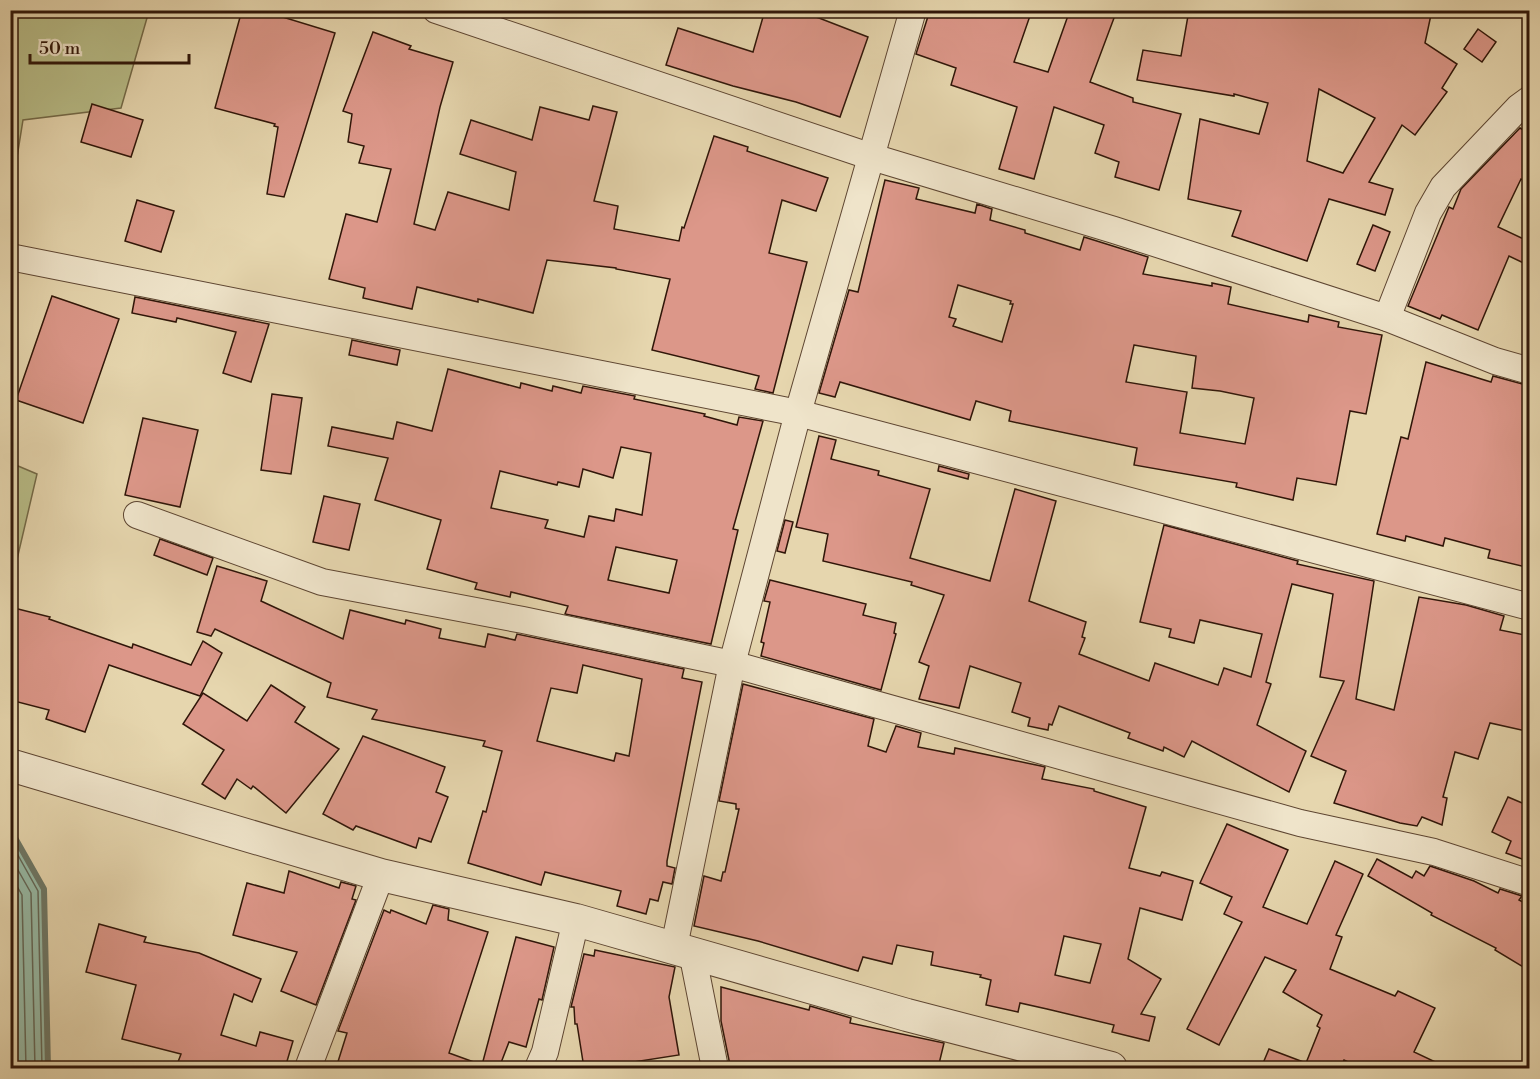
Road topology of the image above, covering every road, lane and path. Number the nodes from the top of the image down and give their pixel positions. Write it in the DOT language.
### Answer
graph roads {
  1 [pos="436,10"];
  2 [pos="913,10"];
  3 [pos="1526,106"];
  4 [pos="872,157"];
  5 [pos="13,258"];
  6 [pos="1387,318"];
  7 [pos="1530,371"];
  8 [pos="798,413"];
  9 [pos="137,515"];
  10 [pos="1530,607"];
  11 [pos="732,664"];
  12 [pos="10,765"];
  13 [pos="381,876"];
  14 [pos="1530,883"];
  15 [pos="576,920"];
  16 [pos="683,950"];
  17 [pos="308,1068"];
  18 [pos="538,1068"];
  19 [pos="715,1068"];
  20 [pos="1111,1068"];
  1 -- 4 [label="street"];
  2 -- 4 [label="street"];
  3 -- 6 [label="street"];
  4 -- 6 [label="street"];
  4 -- 8 [label="street"];
  5 -- 8 [label="street"];
  6 -- 7 [label="street"];
  8 -- 10 [label="street"];
  8 -- 11 [label="street"];
  9 -- 11 [label="street"];
  11 -- 14 [label="street"];
  11 -- 16 [label="street"];
  12 -- 13 [label="street"];
  13 -- 15 [label="street"];
  13 -- 17 [label="street"];
  15 -- 16 [label="street"];
  15 -- 18 [label="street"];
  16 -- 19 [label="street"];
  16 -- 20 [label="street"];
}
